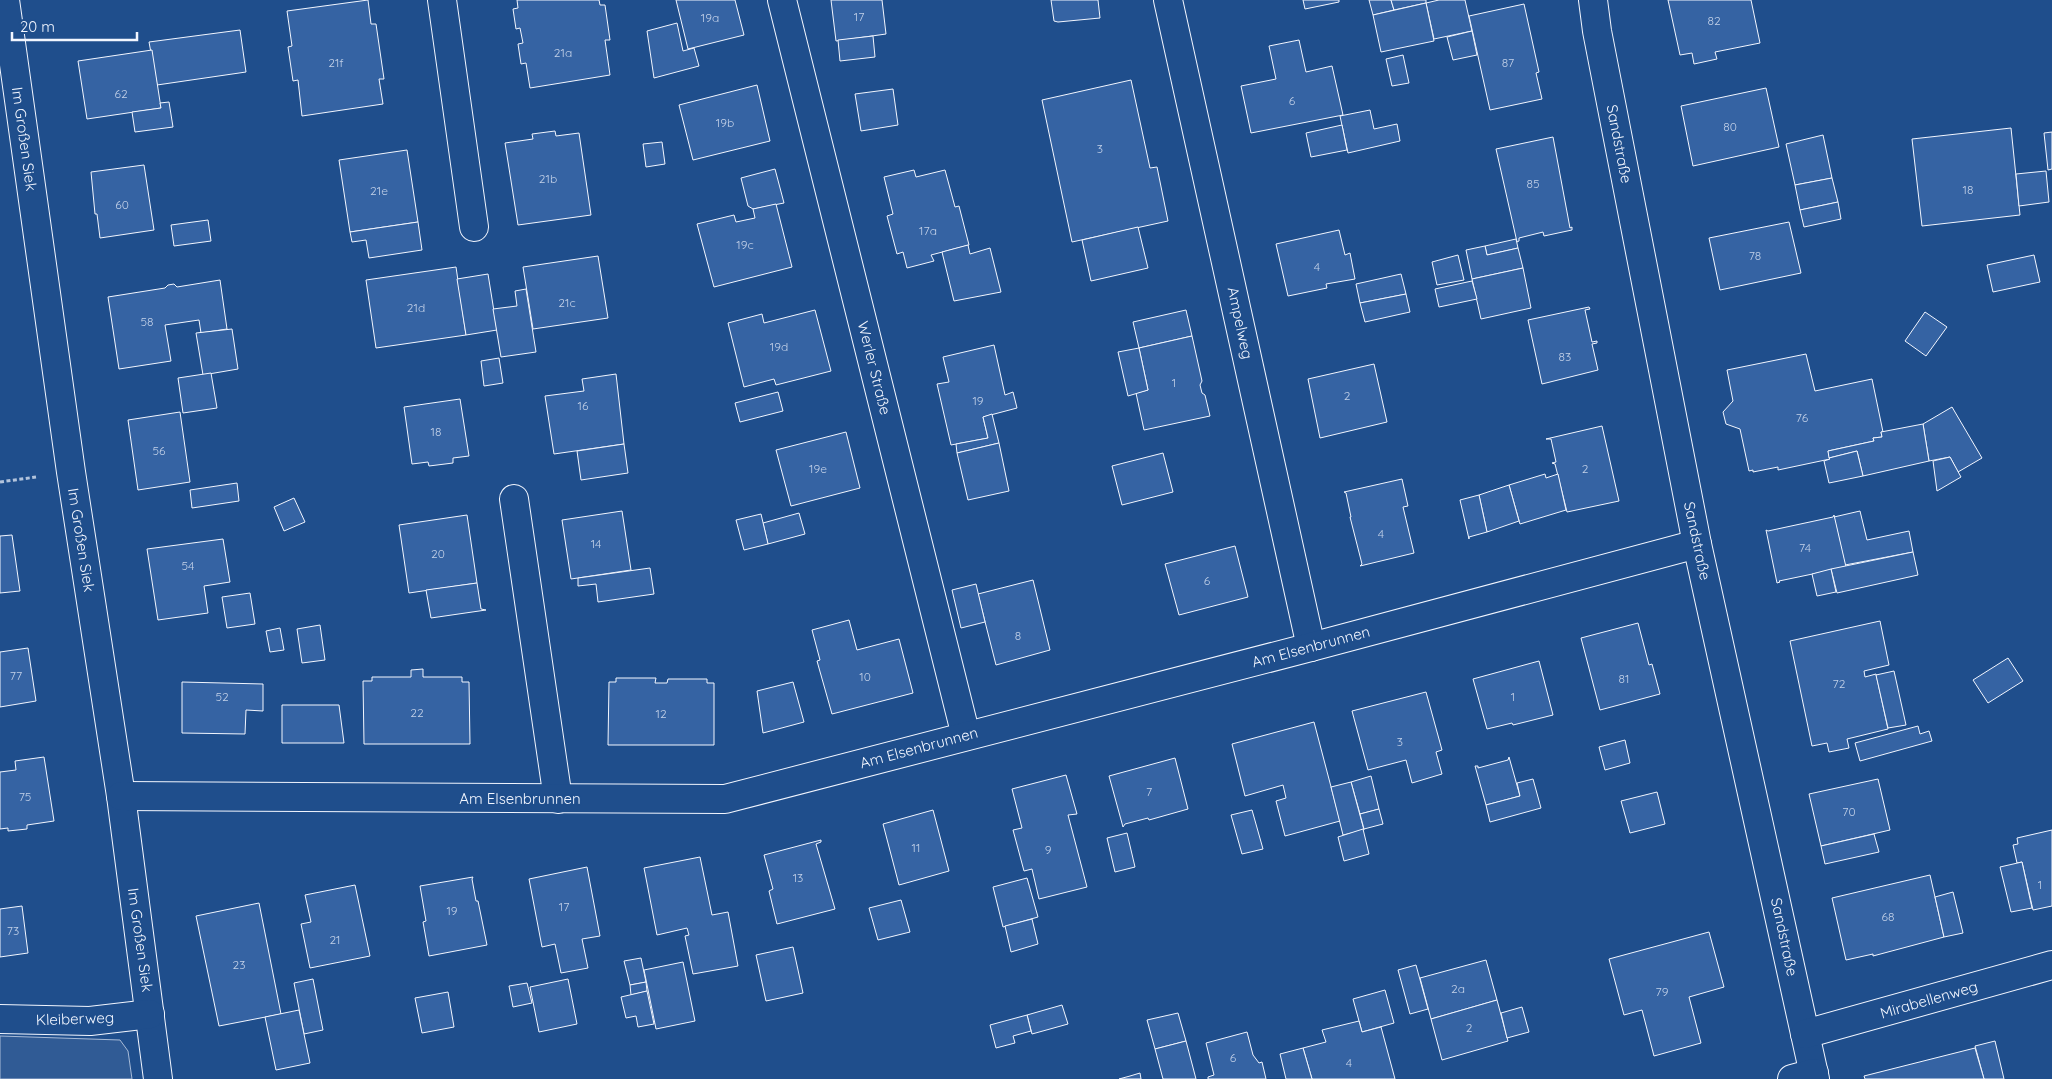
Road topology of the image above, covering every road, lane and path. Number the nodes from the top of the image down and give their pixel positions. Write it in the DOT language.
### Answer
graph roads {
  1 [pos="5,0"];
  2 [pos="442,0"];
  3 [pos="782,0"];
  4 [pos="1168,0"];
  5 [pos="1593,0"];
  6 [pos="474,227"];
  7 [pos="514,499"];
  8 [pos="1697,544"];
  9 [pos="1311,647"];
  10 [pos="966,736"];
  11 [pos="121,796"];
  12 [pos="558,799"];
  13 [pos="2052,965"];
  14 [pos="150,1014"];
  15 [pos="0,1019"];
  16 [pos="1805,1034"];
  17 [pos="1807,1077"];
  18 [pos="158,1079"];
  1 -- 11 [label="street, Im Großen Siek"];
  2 -- 6 [label="street"];
  3 -- 10 [label="street, Werler Straße"];
  4 -- 9 [label="street, Ampelweg"];
  5 -- 8 [label="street, Sandstraße"];
  7 -- 12 [label="street"];
  8 -- 9 [label="street, Am Elsenbrunnen"];
  8 -- 16 [label="street, Sandstraße"];
  9 -- 10 [label="street, Am Elsenbrunnen"];
  10 -- 12 [label="street, Am Elsenbrunnen"];
  11 -- 12 [label="street, Am Elsenbrunnen"];
  11 -- 14 [label="street, Im Großen Siek"];
  13 -- 16 [label="street, Mirabellenweg"];
  14 -- 15 [label="street, Kleiberweg"];
  14 -- 18 [label="street, Im Großen Siek"];
  16 -- 17 [label="street, Sandstraße"];
}
